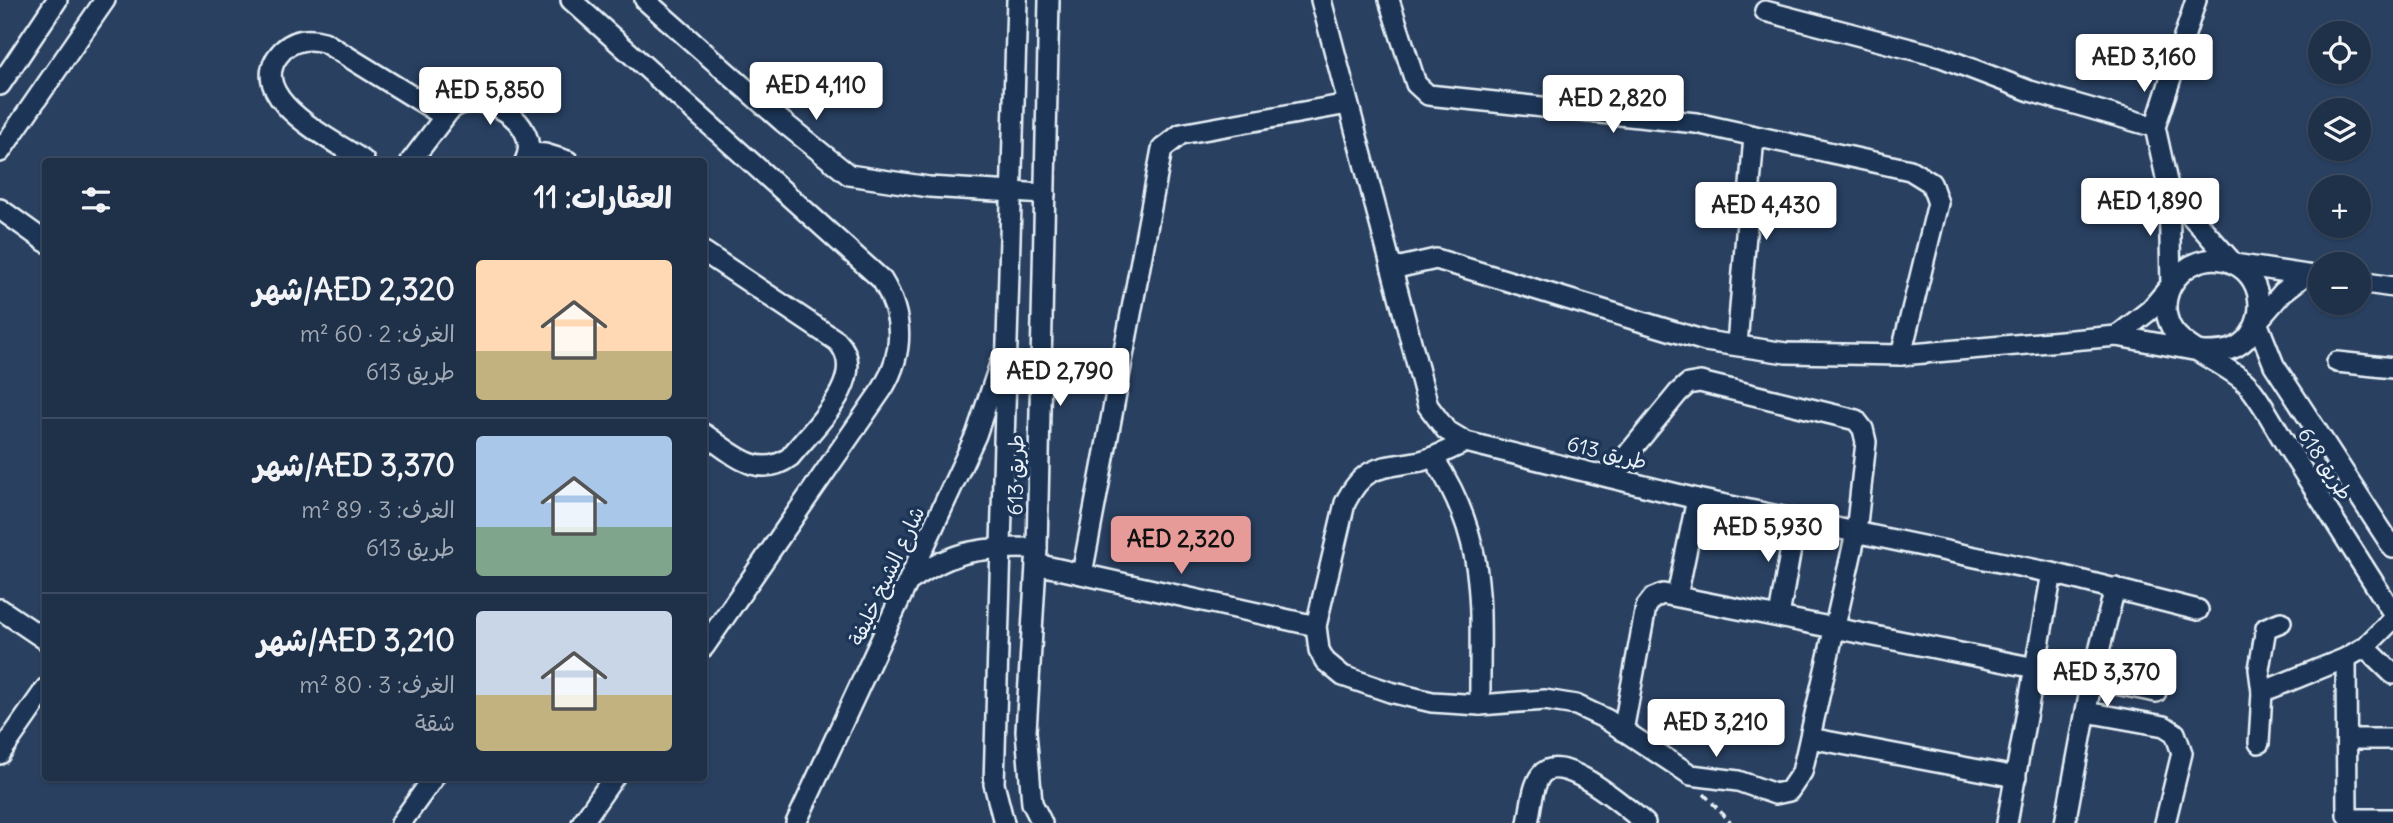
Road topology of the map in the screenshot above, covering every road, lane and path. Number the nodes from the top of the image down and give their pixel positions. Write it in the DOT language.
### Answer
graph roads {
  1 [pos="57,0"];
  2 [pos="105,0"];
  3 [pos="571,0"];
  4 [pos="645,0"];
  5 [pos="1017,0"];
  6 [pos="1049,0"];
  7 [pos="1321,0"];
  8 [pos="1389,0"];
  9 [pos="2196,0"];
  10 [pos="1765,11"];
  11 [pos="0,85"];
  12 [pos="1349,104"];
  13 [pos="444,116"];
  14 [pos="2155,127"];
  15 [pos="1754,136"];
  16 [pos="0,152"];
  17 [pos="527,157"];
  18 [pos="360,158"];
  19 [pos="413,158"];
  20 [pos="558,158"];
  21 [pos="2169,191"];
  22 [pos="1011,193"];
  23 [pos="1045,194"];
  24 [pos="0,209"];
  25 [pos="42,239"];
  26 [pos="707,254"];
  27 [pos="2234,264"];
  28 [pos="1392,269"];
  29 [pos="2308,275"];
  30 [pos="2308,279"];
  31 [pos="2371,284"];
  32 [pos="2171,285"];
  33 [pos="2393,287"];
  34 [pos="2257,322"];
  35 [pos="2117,336"];
  36 [pos="1007,343"];
  37 [pos="1737,345"];
  38 [pos="2204,352"];
  39 [pos="1901,355"];
  40 [pos="2337,362"];
  41 [pos="2393,368"];
  42 [pos="707,436"];
  43 [pos="1466,442"];
  44 [pos="1433,457"];
  45 [pos="1609,477"];
  46 [pos="1697,499"];
  47 [pos="1797,520"];
  48 [pos="1856,533"];
  49 [pos="1001,548"];
  50 [pos="2393,548"];
  51 [pos="1037,556"];
  52 [pos="2052,573"];
  53 [pos="1082,574"];
  54 [pos="910,581"];
  55 [pos="2115,588"];
  56 [pos="1676,596"];
  57 [pos="0,609"];
  58 [pos="2199,610"];
  59 [pos="2393,612"];
  60 [pos="1779,616"];
  61 [pos="2393,619"];
  62 [pos="2281,622"];
  63 [pos="1317,626"];
  64 [pos="1836,628"];
  65 [pos="42,637"];
  66 [pos="707,644"];
  67 [pos="2365,647"];
  68 [pos="2346,658"];
  69 [pos="2036,668"];
  70 [pos="2393,674"];
  71 [pos="2092,679"];
  72 [pos="2156,692"];
  73 [pos="2262,692"];
  74 [pos="42,694"];
  75 [pos="1480,705"];
  76 [pos="2086,712"];
  77 [pos="1623,731"];
  78 [pos="1810,738"];
  79 [pos="2393,738"];
  80 [pos="2347,739"];
  81 [pos="2259,743"];
  82 [pos="0,754"];
  83 [pos="2016,777"];
  84 [pos="1701,778"];
  85 [pos="431,781"];
  86 [pos="611,781"];
  87 [pos="2393,820"];
  88 [pos="401,823"];
  89 [pos="582,823"];
  90 [pos="796,823"];
  91 [pos="1004,823"];
  92 [pos="1042,823"];
  93 [pos="1528,823"];
  94 [pos="1645,823"];
  95 [pos="1731,823"];
  96 [pos="2007,823"];
  97 [pos="2065,823"];
  98 [pos="2165,823"];
  1 -- 11 [label="street"];
  2 -- 16 [label="street"];
  3 -- 66 [label="street"];
  4 -- 22 [label="street"];
  5 -- 22 [label="street, طريق 613"];
  6 -- 23 [label="street, طريق 613"];
  7 -- 12 [label="street, طريق 613"];
  8 -- 15 [label="street"];
  9 -- 14 [label="street"];
  10 -- 14 [label="street"];
  12 -- 28 [label="street, طريق 613"];
  12 -- 53 [label="street"];
  13 -- 17 [label="street"];
  13 -- 18 [label="street"];
  13 -- 19 [label="street"];
  14 -- 21 [label="street"];
  15 -- 37 [label="street"];
  15 -- 39 [label="street"];
  17 -- 20 [label="street"];
  21 -- 27 [label="street"];
  21 -- 32 [label="street"];
  22 -- 23 [label="street"];
  22 -- 36 [label="street, طريق 613"];
  23 -- 51 [label="street, طريق 613"];
  24 -- 25 [label="street"];
  26 -- 42 [label="street"];
  27 -- 29 [label="street"];
  27 -- 32 [label="street"];
  27 -- 34 [label="street"];
  28 -- 37 [label="street"];
  28 -- 43 [label="street, طريق 613"];
  30 -- 34 [label="street"];
  31 -- 33 [label="street"];
  32 -- 35 [label="street"];
  32 -- 38 [label="street"];
  34 -- 38 [label="street"];
  34 -- 50 [label="street, طريق 618"];
  35 -- 38 [label="street"];
  35 -- 39 [label="street"];
  36 -- 49 [label="street, طريق 613"];
  36 -- 54 [label="street, شارع الشيخ خليفة"];
  37 -- 39 [label="street"];
  38 -- 59 [label="street, طريق 618"];
  40 -- 41 [label="street"];
  43 -- 44 [label="street"];
  43 -- 45 [label="street, طريق 613"];
  44 -- 63 [label="street"];
  44 -- 75 [label="street"];
  45 -- 46 [label="street, طريق 613"];
  45 -- 48 [label="street"];
  46 -- 47 [label="street, طريق 613"];
  46 -- 56 [label="street"];
  47 -- 48 [label="street, طريق 613"];
  47 -- 60 [label="street"];
  48 -- 52 [label="street, طريق 613"];
  48 -- 64 [label="street"];
  49 -- 51 [label="street"];
  49 -- 54 [label="street"];
  49 -- 91 [label="street, طريق 613"];
  51 -- 53 [label="street"];
  51 -- 92 [label="street, طريق 613"];
  52 -- 55 [label="street, طريق 613"];
  52 -- 69 [label="street"];
  53 -- 63 [label="street"];
  54 -- 90 [label="street, شارع الشيخ خليفة"];
  55 -- 58 [label="street, طريق 613"];
  55 -- 71 [label="street"];
  56 -- 60 [label="street"];
  56 -- 77 [label="street"];
  57 -- 65 [label="street"];
  60 -- 64 [label="street"];
  61 -- 67 [label="street"];
  62 -- 73 [label="street"];
  63 -- 75 [label="street"];
  64 -- 69 [label="street"];
  64 -- 78 [label="street"];
  67 -- 68 [label="street"];
  67 -- 70 [label="street"];
  68 -- 73 [label="street"];
  68 -- 80 [label="street"];
  69 -- 71 [label="street"];
  69 -- 83 [label="street"];
  71 -- 72 [label="street"];
  71 -- 76 [label="street"];
  73 -- 81 [label="street"];
  74 -- 82 [label="street"];
  75 -- 77 [label="street"];
  76 -- 97 [label="street"];
  76 -- 98 [label="street"];
  77 -- 84 [label="street"];
  78 -- 83 [label="street"];
  78 -- 84 [label="street"];
  79 -- 80 [label="street"];
  80 -- 87 [label="street"];
  83 -- 96 [label="street"];
  84 -- 95 [label="path"];
  85 -- 88 [label="street"];
  86 -- 89 [label="street"];
  93 -- 94 [label="street"];
}
